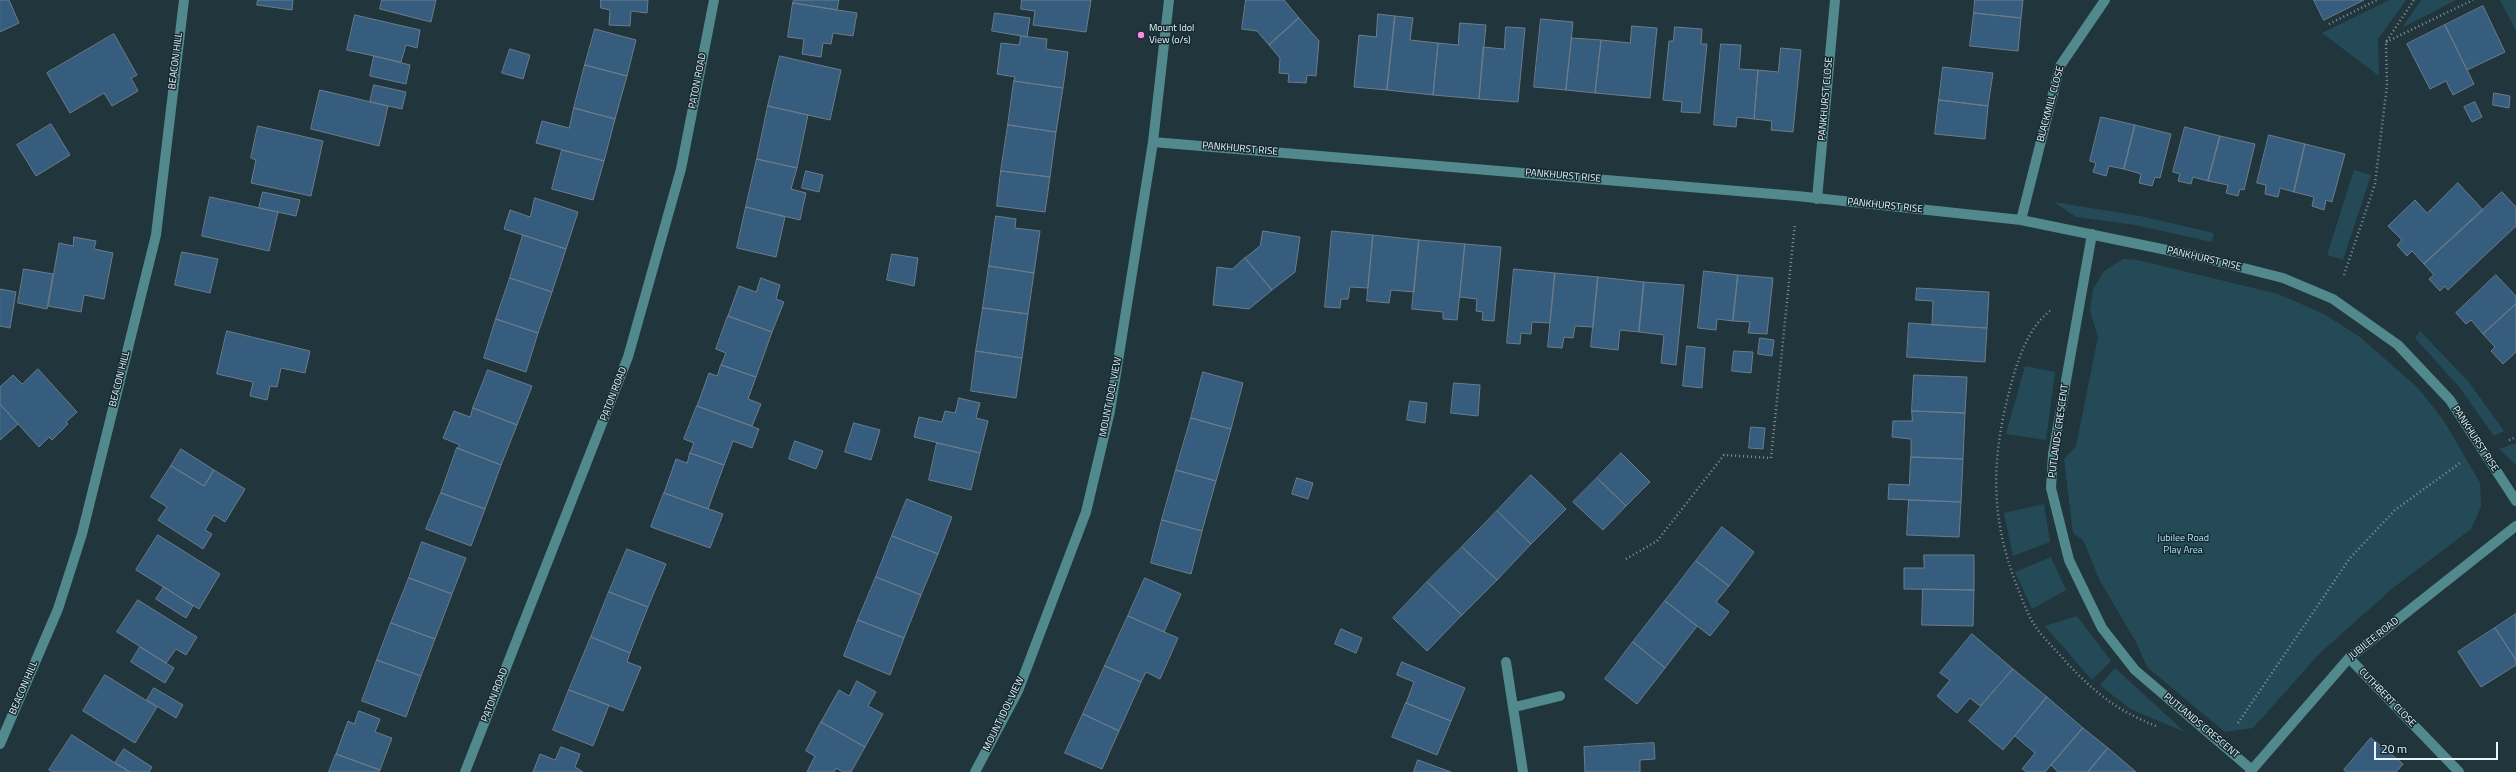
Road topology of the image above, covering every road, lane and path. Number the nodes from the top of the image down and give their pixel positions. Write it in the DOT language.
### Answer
graph roads {
  1 [pos="184,0"];
  2 [pos="714,0"];
  3 [pos="1169,0"];
  4 [pos="1835,0"];
  5 [pos="2105,0"];
  6 [pos="2377,0"];
  7 [pos="2414,0"];
  8 [pos="2472,0"];
  9 [pos="2329,24"];
  10 [pos="2386,42"];
  11 [pos="1153,142"];
  12 [pos="1798,196"];
  13 [pos="1817,198"];
  14 [pos="2021,220"];
  15 [pos="2092,234"];
  16 [pos="2333,299"];
  17 [pos="2079,305"];
  18 [pos="2516,437"];
  19 [pos="2481,450"];
  20 [pos="2516,501"];
  21 [pos="2516,526"];
  22 [pos="1626,559"];
  23 [pos="2349,658"];
  24 [pos="1506,662"];
  25 [pos="1560,696"];
  26 [pos="1515,707"];
  27 [pos="2161,729"];
  28 [pos="0,744"];
  29 [pos="2223,745"];
  30 [pos="2251,771"];
  31 [pos="465,772"];
  32 [pos="975,772"];
  33 [pos="1523,772"];
  34 [pos="2459,772"];
  1 -- 28 [label="street, BEACON HILL"];
  2 -- 31 [label="street, PATON ROAD"];
  3 -- 11 [label="street, MOUNT IDOL VIEW"];
  4 -- 13 [label="street, PANKHURST CLOSE"];
  5 -- 14 [label="street, BLACKMILL CLOSE"];
  6 -- 9 [label="path"];
  7 -- 10 [label="path"];
  8 -- 10 [label="path"];
  10 -- 16 [label="path"];
  11 -- 12 [label="street, PANKHURST RISE"];
  11 -- 32 [label="street, MOUNT IDOL VIEW"];
  12 -- 13 [label="street, PANKHURST RISE"];
  12 -- 22 [label="path"];
  13 -- 14 [label="street, PANKHURST RISE"];
  14 -- 15 [label="street, PANKHURST RISE"];
  15 -- 16 [label="street, PANKHURST RISE"];
  15 -- 17 [label="street, PUTLANDS CRESCENT"];
  16 -- 19 [label="street, PANKHURST RISE"];
  17 -- 27 [label="path"];
  17 -- 29 [label="street, PUTLANDS CRESCENT"];
  18 -- 19 [label="path"];
  19 -- 20 [label="street, PANKHURST RISE"];
  19 -- 29 [label="path"];
  21 -- 23 [label="street, JUBILEE ROAD"];
  23 -- 30 [label="street, JUBILEE ROAD"];
  23 -- 34 [label="street, CUTHBERT CLOSE"];
  24 -- 26 [label="street"];
  25 -- 26 [label="street"];
  26 -- 33 [label="street"];
  29 -- 30 [label="street, PUTLANDS CRESCENT"];
}
